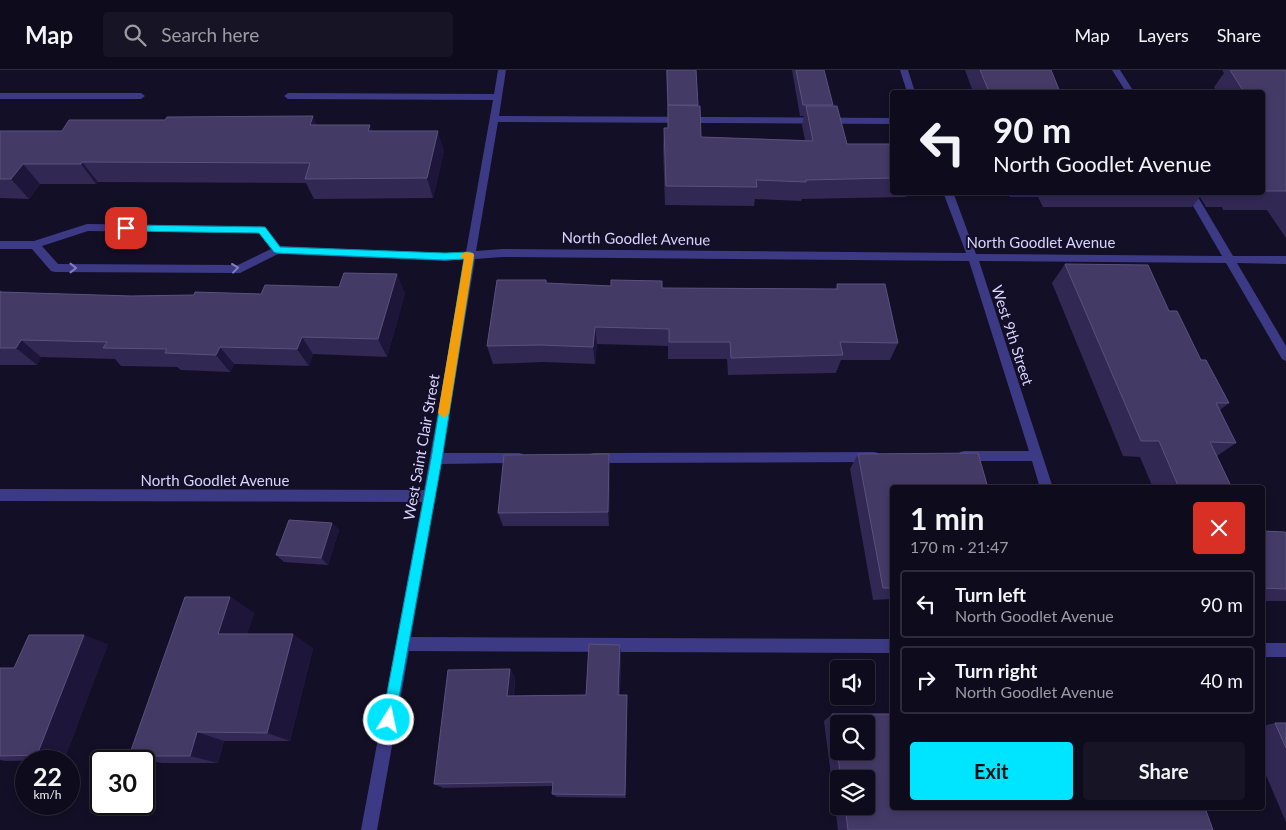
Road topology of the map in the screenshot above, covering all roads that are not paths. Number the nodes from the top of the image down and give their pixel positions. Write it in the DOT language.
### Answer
graph roads {
  1 [pos="502,70"];
  2 [pos="904,70"];
  3 [pos="1116,70"];
  4 [pos="910,90"];
  5 [pos="1129,90"];
  6 [pos="0,96"];
  7 [pos="141,96"];
  8 [pos="288,96"];
  9 [pos="497,98"];
  10 [pos="494,119"];
  11 [pos="890,121"];
  12 [pos="949,195"];
  13 [pos="1192,195"];
  14 [pos="0,245"];
  15 [pos="35,245"];
  16 [pos="277,250"];
  17 [pos="470,255"];
  18 [pos="972,258"];
  19 [pos="1230,259"];
  20 [pos="1286,260"];
  21 [pos="1286,356"];
  22 [pos="955,456"];
  23 [pos="1037,456"];
  24 [pos="885,457"];
  25 [pos="536,458"];
  26 [pos="586,458"];
  27 [pos="436,459"];
  28 [pos="1046,485"];
  29 [pos="0,495"];
  30 [pos="429,496"];
  31 [pos="403,644"];
  32 [pos="890,646"];
  33 [pos="1265,650"];
  34 [pos="1286,650"];
  35 [pos="369,830"];
  1 -- 9 [label="street, West Saint Clair Street"];
  2 -- 4 [label="street"];
  3 -- 5 [label="street"];
  6 -- 7 [label="street"];
  8 -- 9 [label="street"];
  9 -- 10 [label="street, West Saint Clair Street"];
  10 -- 11 [label="street"];
  10 -- 17 [label="street, West Saint Clair Street"];
  12 -- 18 [label="street, West 9th Street"];
  13 -- 19 [label="street"];
  14 -- 15 [label="street"];
  15 -- 16 [label="street"];
  15 -- 16 [label="street, one-way"];
  16 -- 17 [label="street, North Goodlet Avenue"];
  17 -- 18 [label="street, North Goodlet Avenue"];
  17 -- 27 [label="street, West Saint Clair Street"];
  18 -- 19 [label="street, North Goodlet Avenue"];
  18 -- 23 [label="street, West 9th Street"];
  19 -- 20 [label="street, North Goodlet Avenue"];
  19 -- 21 [label="street"];
  22 -- 23 [label="street"];
  23 -- 28 [label="street, West 9th Street"];
  24 -- 26 [label="street"];
  25 -- 27 [label="street"];
  27 -- 30 [label="street, West Saint Clair Street"];
  29 -- 30 [label="street, North Goodlet Avenue"];
  30 -- 31 [label="street, West Saint Clair Street"];
  31 -- 32 [label="street"];
  31 -- 35 [label="street, West Saint Clair Street"];
  33 -- 34 [label="street"];
}
